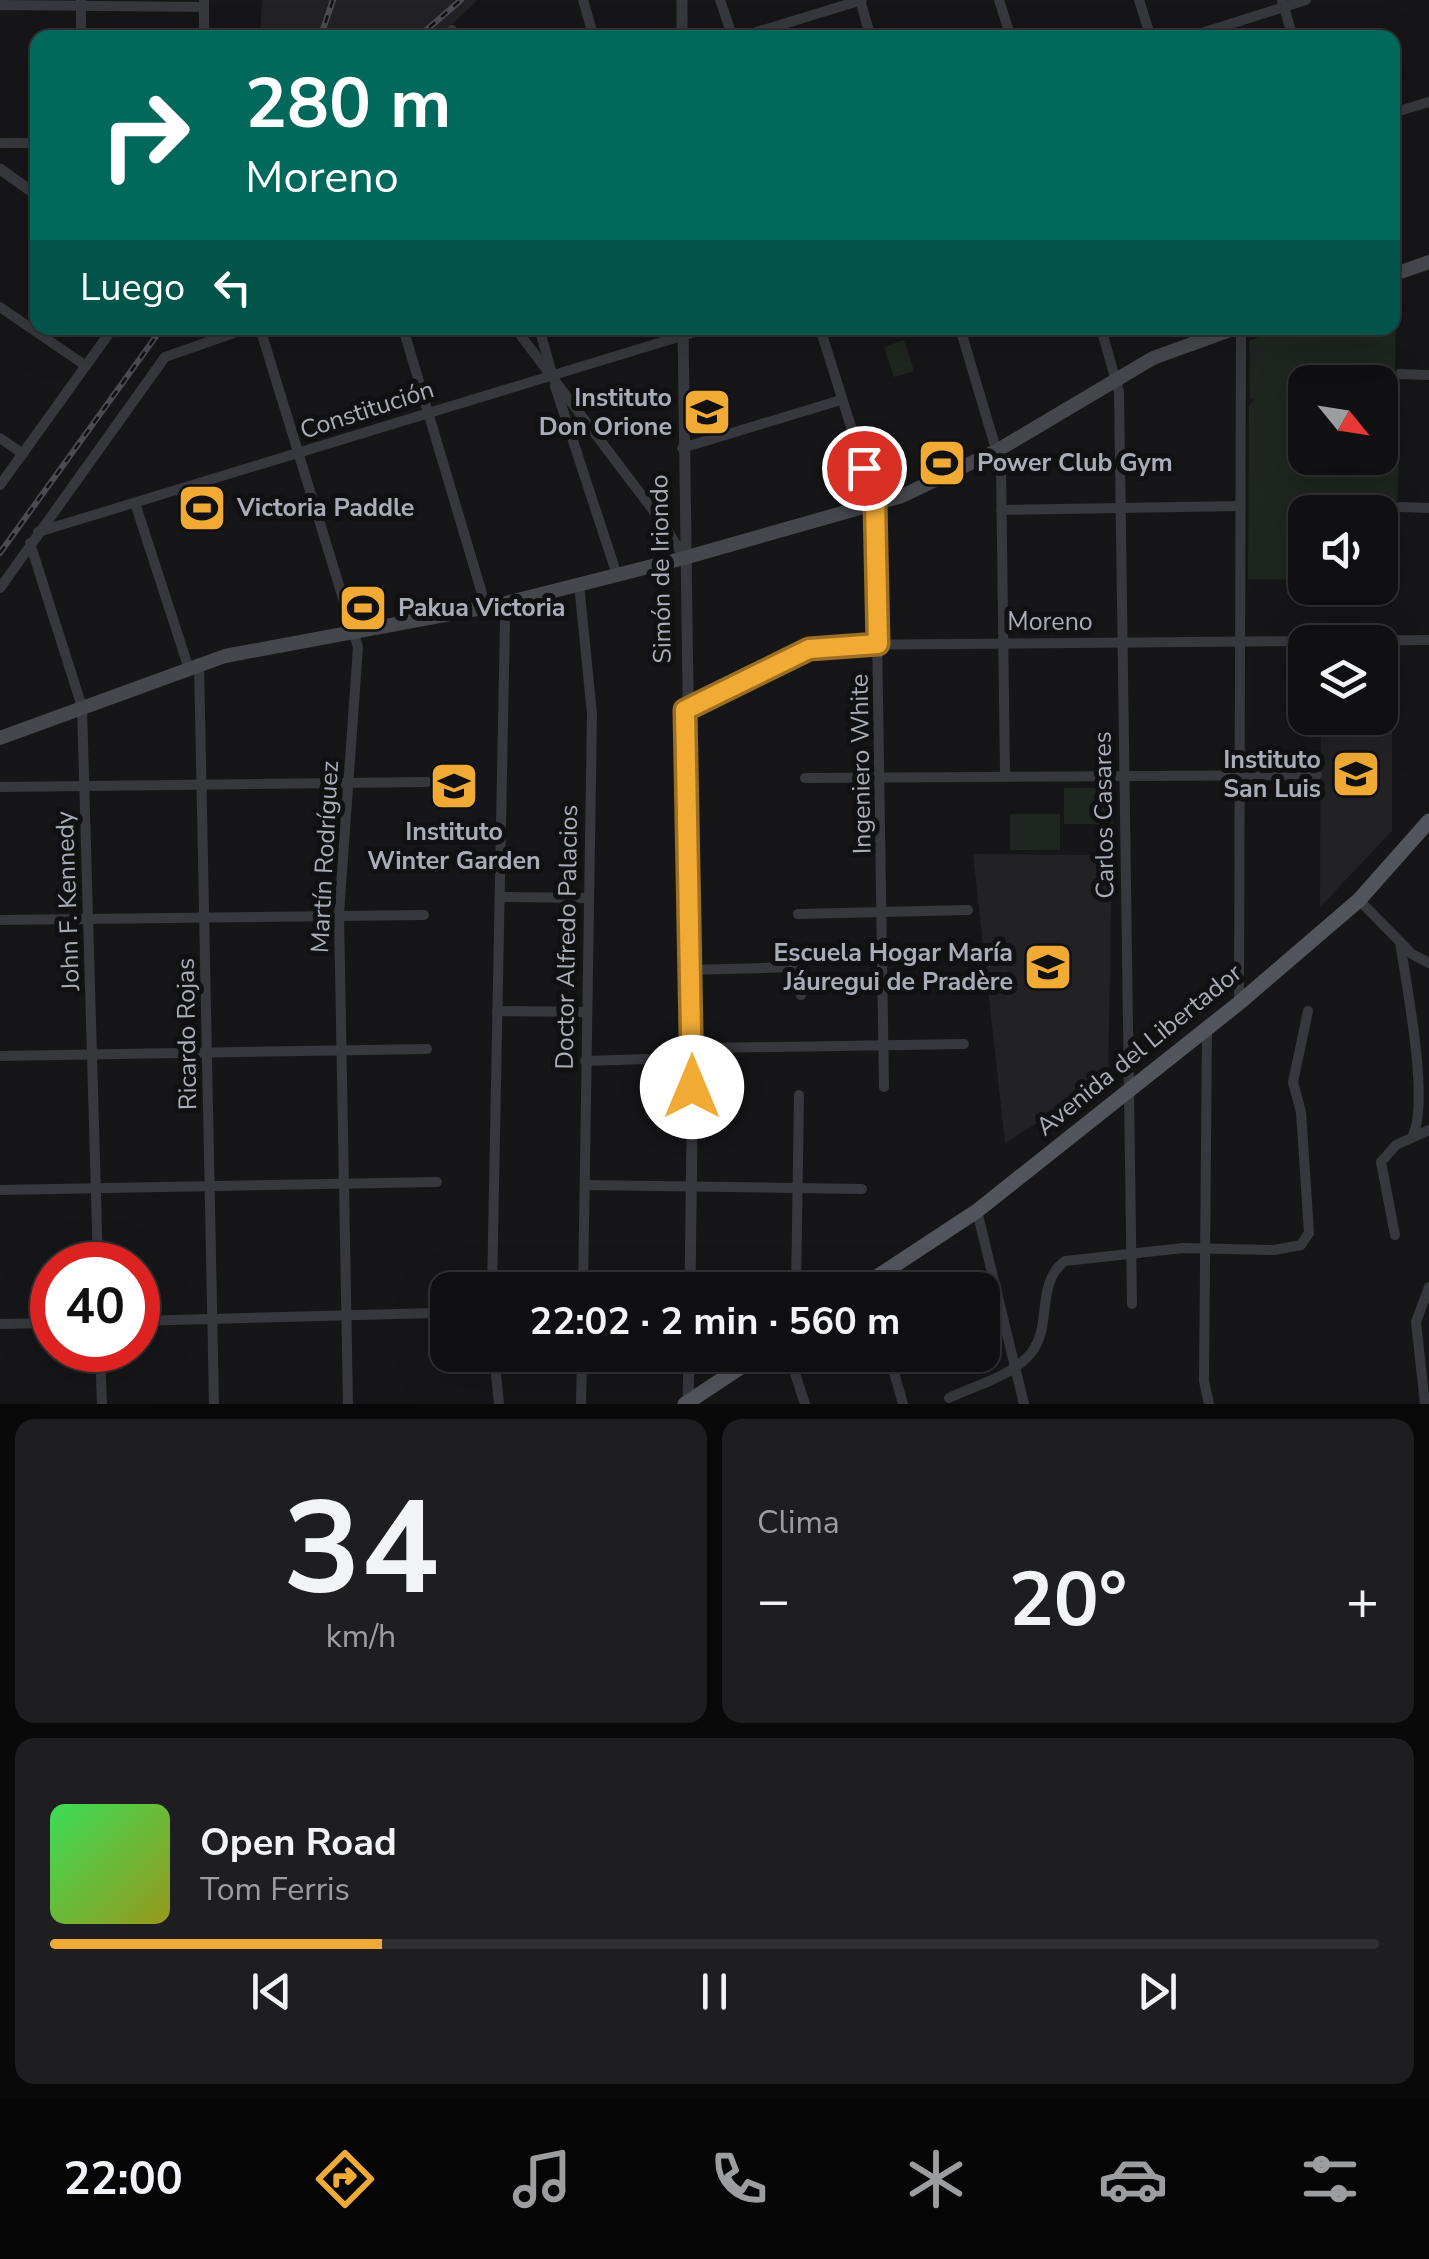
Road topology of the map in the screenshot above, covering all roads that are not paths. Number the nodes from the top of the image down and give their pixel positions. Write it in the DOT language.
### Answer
graph roads {
  1 [pos="583,0"];
  2 [pos="682,0"];
  3 [pos="720,0"];
  4 [pos="860,0"];
  5 [pos="999,0"];
  6 [pos="1140,0"];
  7 [pos="1306,0"];
  8 [pos="82,3"];
  9 [pos="1283,3"];
  10 [pos="204,4"];
  11 [pos="0,6"];
  12 [pos="81,30"];
  13 [pos="204,30"];
  14 [pos="592,30"];
  15 [pos="682,30"];
  16 [pos="732,30"];
  17 [pos="761,30"];
  18 [pos="869,30"];
  19 [pos="1008,30"];
  20 [pos="1149,30"];
  21 [pos="1208,30"];
  22 [pos="1291,30"];
  23 [pos="1429,102"];
  24 [pos="1400,111"];
  25 [pos="0,142"];
  26 [pos="30,143"];
  27 [pos="0,169"];
  28 [pos="30,190"];
  29 [pos="1429,262"];
  30 [pos="1400,272"];
  31 [pos="0,308"];
  32 [pos="30,328"];
  33 [pos="40,335"];
  34 [pos="108,335"];
  35 [pos="228,335"];
  36 [pos="262,335"];
  37 [pos="404,335"];
  38 [pos="520,335"];
  39 [pos="541,335"];
  40 [pos="674,335"];
  41 [pos="683,335"];
  42 [pos="822,335"];
  43 [pos="962,335"];
  44 [pos="1103,335"];
  45 [pos="1219,335"];
  46 [pos="1239,335"];
  47 [pos="86,366"];
  48 [pos="1400,374"];
  49 [pos="1429,375"];
  50 [pos="552,377"];
  51 [pos="1116,379"];
  52 [pos="841,400"];
  53 [pos="428,411"];
  54 [pos="0,438"];
  55 [pos="682,448"];
  56 [pos="998,450"];
  57 [pos="300,452"];
  58 [pos="23,454"];
  59 [pos="0,485"];
  60 [pos="135,503"];
  61 [pos="875,503"];
  62 [pos="1240,506"];
  63 [pos="1400,507"];
  64 [pos="1429,508"];
  65 [pos="1122,509"];
  66 [pos="1002,510"];
  67 [pos="38,532"];
  68 [pos="30,543"];
  69 [pos="684,558"];
  70 [pos="617,575"];
  71 [pos="579,584"];
  72 [pos="0,588"];
  73 [pos="492,606"];
  74 [pos="356,634"];
  75 [pos="1429,640"];
  76 [pos="1122,642"];
  77 [pos="1242,642"];
  78 [pos="1005,643"];
  79 [pos="878,644"];
  80 [pos="194,664"];
  81 [pos="82,707"];
  82 [pos="685,710"];
  83 [pos="0,738"];
  84 [pos="1241,774"];
  85 [pos="1123,775"];
  86 [pos="1317,775"];
  87 [pos="1005,776"];
  88 [pos="805,778"];
  89 [pos="882,778"];
  90 [pos="348,780"];
  91 [pos="427,782"];
  92 [pos="202,785"];
  93 [pos="84,786"];
  94 [pos="0,787"];
  95 [pos="1429,821"];
  96 [pos="500,897"];
  97 [pos="586,898"];
  98 [pos="1359,900"];
  99 [pos="968,910"];
  100 [pos="883,912"];
  101 [pos="339,914"];
  102 [pos="798,914"];
  103 [pos="424,915"];
  104 [pos="204,919"];
  105 [pos="0,920"];
  106 [pos="88,920"];
  107 [pos="1400,942"];
  108 [pos="1429,963"];
  109 [pos="691,970"];
  110 [pos="801,995"];
  111 [pos="1239,1003"];
  112 [pos="497,1011"];
  113 [pos="1308,1011"];
  114 [pos="586,1012"];
  115 [pos="1207,1029"];
  116 [pos="964,1044"];
  117 [pos="884,1045"];
  118 [pos="342,1049"];
  119 [pos="427,1050"];
  120 [pos="207,1052"];
  121 [pos="692,1054"];
  122 [pos="92,1055"];
  123 [pos="0,1056"];
  124 [pos="585,1061"];
  125 [pos="884,1087"];
  126 [pos="1128,1094"];
  127 [pos="799,1096"];
  128 [pos="1427,1098"];
  129 [pos="1429,1130"];
  130 [pos="1413,1135"];
  131 [pos="438,1182"];
  132 [pos="344,1183"];
  133 [pos="584,1185"];
  134 [pos="210,1186"];
  135 [pos="96,1187"];
  136 [pos="691,1188"];
  137 [pos="799,1189"];
  138 [pos="862,1189"];
  139 [pos="0,1190"];
  140 [pos="977,1210"];
  141 [pos="1394,1235"];
  142 [pos="97,1242"];
  143 [pos="1204,1247"];
  144 [pos="1130,1252"];
  145 [pos="492,1272"];
  146 [pos="583,1272"];
  147 [pos="690,1272"];
  148 [pos="797,1272"];
  149 [pos="888,1272"];
  150 [pos="1426,1290"];
  151 [pos="1132,1304"];
  152 [pos="430,1313"];
  153 [pos="347,1317"];
  154 [pos="213,1320"];
  155 [pos="160,1321"];
  156 [pos="30,1323"];
  157 [pos="0,1324"];
  158 [pos="1015,1366"];
  159 [pos="101,1372"];
  160 [pos="496,1372"];
  161 [pos="582,1372"];
  162 [pos="688,1372"];
  163 [pos="734,1372"];
  164 [pos="795,1372"];
  165 [pos="894,1372"];
  166 [pos="948,1398"];
  167 [pos="687,1403"];
  168 [pos="102,1404"];
  169 [pos="214,1404"];
  170 [pos="348,1404"];
  171 [pos="499,1404"];
  172 [pos="581,1404"];
  173 [pos="805,1404"];
  174 [pos="902,1404"];
  175 [pos="1024,1404"];
  176 [pos="1208,1404"];
  177 [pos="1425,1404"];
  1 -- 14 [label="street"];
  2 -- 15 [label="street"];
  3 -- 16 [label="street"];
  4 -- 17 [label="street"];
  4 -- 18 [label="street"];
  5 -- 19 [label="street"];
  6 -- 20 [label="street"];
  7 -- 9 [label="street"];
  8 -- 10 [label="street"];
  8 -- 11 [label="street"];
  8 -- 12 [label="street"];
  9 -- 21 [label="street"];
  9 -- 22 [label="street"];
  10 -- 13 [label="street"];
  23 -- 24 [label="street"];
  25 -- 26 [label="street"];
  27 -- 28 [label="street"];
  29 -- 30 [label="main road"];
  31 -- 32 [label="street"];
  33 -- 47 [label="street"];
  34 -- 47 [label="street"];
  35 -- 67 [label="street"];
  36 -- 57 [label="street, Martín Rodríguez"];
  37 -- 53 [label="street"];
  38 -- 50 [label="street"];
  39 -- 50 [label="street"];
  40 -- 50 [label="street, Constitución"];
  41 -- 55 [label="street, Simón de Iriondo"];
  42 -- 52 [label="street, Ingeniero White"];
  43 -- 56 [label="street"];
  44 -- 51 [label="street, Carlos Casares"];
  45 -- 51 [label="main road"];
  46 -- 62 [label="street"];
  47 -- 58 [label="street"];
  48 -- 49 [label="street"];
  50 -- 53 [label="street, Constitución"];
  50 -- 69 [label="street"];
  50 -- 70 [label="street"];
  51 -- 56 [label="main road"];
  51 -- 65 [label="street, Carlos Casares"];
  52 -- 55 [label="street"];
  52 -- 61 [label="street, Ingeniero White"];
  53 -- 57 [label="street, Constitución"];
  53 -- 73 [label="street"];
  54 -- 58 [label="street"];
  55 -- 69 [label="street, Simón de Iriondo"];
  56 -- 61 [label="main road"];
  56 -- 66 [label="street"];
  57 -- 60 [label="street, Constitución"];
  57 -- 74 [label="street, Martín Rodríguez"];
  58 -- 59 [label="street"];
  60 -- 67 [label="street, Constitución"];
  60 -- 80 [label="street, Ricardo Rojas"];
  61 -- 69 [label="main road"];
  61 -- 79 [label="street, Ingeniero White"];
  62 -- 65 [label="street"];
  62 -- 77 [label="street"];
  63 -- 64 [label="street"];
  65 -- 66 [label="street"];
  65 -- 76 [label="street, Carlos Casares"];
  66 -- 78 [label="street"];
  67 -- 68 [label="street"];
  68 -- 72 [label="street"];
  68 -- 81 [label="street, John F. Kennedy"];
  69 -- 70 [label="main road"];
  69 -- 82 [label="street, Simón de Iriondo"];
  70 -- 71 [label="main road"];
  71 -- 73 [label="main road"];
  71 -- 97 [label="street, Doctor Alfredo Palacios"];
  73 -- 74 [label="main road"];
  73 -- 96 [label="street"];
  74 -- 80 [label="main road"];
  74 -- 90 [label="street, Martín Rodríguez"];
  75 -- 77 [label="street, Moreno"];
  76 -- 77 [label="street, Moreno"];
  76 -- 78 [label="street, Moreno"];
  76 -- 85 [label="street, Carlos Casares"];
  77 -- 84 [label="street"];
  78 -- 79 [label="street, Moreno"];
  78 -- 87 [label="street"];
  79 -- 82 [label="street, Moreno"];
  79 -- 89 [label="street, Ingeniero White"];
  80 -- 81 [label="main road"];
  80 -- 92 [label="street, Ricardo Rojas"];
  81 -- 83 [label="main road"];
  81 -- 93 [label="street, John F. Kennedy"];
  82 -- 109 [label="street, Simón de Iriondo"];
  84 -- 85 [label="street"];
  84 -- 86 [label="street"];
  84 -- 111 [label="street"];
  85 -- 87 [label="street"];
  85 -- 126 [label="street, Carlos Casares"];
  87 -- 89 [label="street"];
  88 -- 89 [label="street"];
  89 -- 100 [label="street, Ingeniero White"];
  90 -- 91 [label="street"];
  90 -- 92 [label="street"];
  90 -- 101 [label="street, Martín Rodríguez"];
  92 -- 93 [label="street"];
  92 -- 104 [label="street, Ricardo Rojas"];
  93 -- 94 [label="street"];
  93 -- 106 [label="street, John F. Kennedy"];
  95 -- 98 [label="main road, Avenida del Libertador"];
  96 -- 97 [label="street"];
  96 -- 112 [label="street"];
  97 -- 114 [label="street, Doctor Alfredo Palacios"];
  98 -- 107 [label="street"];
  98 -- 111 [label="main road, Avenida del Libertador"];
  99 -- 100 [label="street"];
  100 -- 102 [label="street"];
  100 -- 117 [label="street, Ingeniero White"];
  101 -- 103 [label="street"];
  101 -- 104 [label="street"];
  101 -- 118 [label="street, Martín Rodríguez"];
  104 -- 106 [label="street"];
  104 -- 120 [label="street, Ricardo Rojas"];
  105 -- 106 [label="street"];
  106 -- 122 [label="street, John F. Kennedy"];
  107 -- 108 [label="street"];
  107 -- 128 [label="street"];
  109 -- 110 [label="street"];
  109 -- 121 [label="street, Simón de Iriondo"];
  111 -- 115 [label="main road, Avenida del Libertador"];
  112 -- 114 [label="street"];
  112 -- 145 [label="street"];
  113 -- 143 [label="street"];
  114 -- 124 [label="street, Doctor Alfredo Palacios"];
  115 -- 126 [label="main road, Avenida del Libertador"];
  115 -- 143 [label="street"];
  116 -- 117 [label="street"];
  117 -- 121 [label="street"];
  117 -- 125 [label="street, Ingeniero White"];
  118 -- 119 [label="street"];
  118 -- 120 [label="street"];
  118 -- 132 [label="street, Martín Rodríguez"];
  120 -- 122 [label="street"];
  120 -- 134 [label="street, Ricardo Rojas"];
  121 -- 124 [label="street"];
  121 -- 136 [label="street, Simón de Iriondo"];
  122 -- 123 [label="street"];
  122 -- 135 [label="street, John F. Kennedy"];
  124 -- 133 [label="street, Doctor Alfredo Palacios"];
  126 -- 140 [label="main road, Avenida del Libertador"];
  126 -- 144 [label="street, Carlos Casares"];
  127 -- 137 [label="street"];
  128 -- 130 [label="street"];
  129 -- 130 [label="street"];
  130 -- 141 [label="street"];
  131 -- 132 [label="street"];
  132 -- 134 [label="street"];
  132 -- 153 [label="street, Martín Rodríguez"];
  133 -- 136 [label="street"];
  133 -- 146 [label="street, Doctor Alfredo Palacios"];
  134 -- 135 [label="street"];
  134 -- 154 [label="street, Ricardo Rojas"];
  135 -- 139 [label="street"];
  135 -- 142 [label="street, John F. Kennedy"];
  136 -- 137 [label="street"];
  136 -- 147 [label="street, Simón de Iriondo"];
  137 -- 138 [label="street"];
  137 -- 148 [label="street"];
  140 -- 149 [label="main road, Avenida del Libertador"];
  140 -- 158 [label="street"];
  143 -- 144 [label="street"];
  143 -- 176 [label="street"];
  144 -- 151 [label="street, Carlos Casares"];
  144 -- 158 [label="street"];
  150 -- 177 [label="street"];
  152 -- 153 [label="street"];
  153 -- 154 [label="street"];
  153 -- 170 [label="street, Martín Rodríguez"];
  154 -- 155 [label="street"];
  154 -- 169 [label="street, Ricardo Rojas"];
  156 -- 157 [label="street"];
  158 -- 166 [label="street"];
  158 -- 175 [label="street"];
  159 -- 168 [label="street"];
  160 -- 171 [label="street"];
  161 -- 172 [label="street"];
  162 -- 167 [label="street"];
  163 -- 167 [label="main road"];
  164 -- 173 [label="street"];
  165 -- 174 [label="street"];
}
